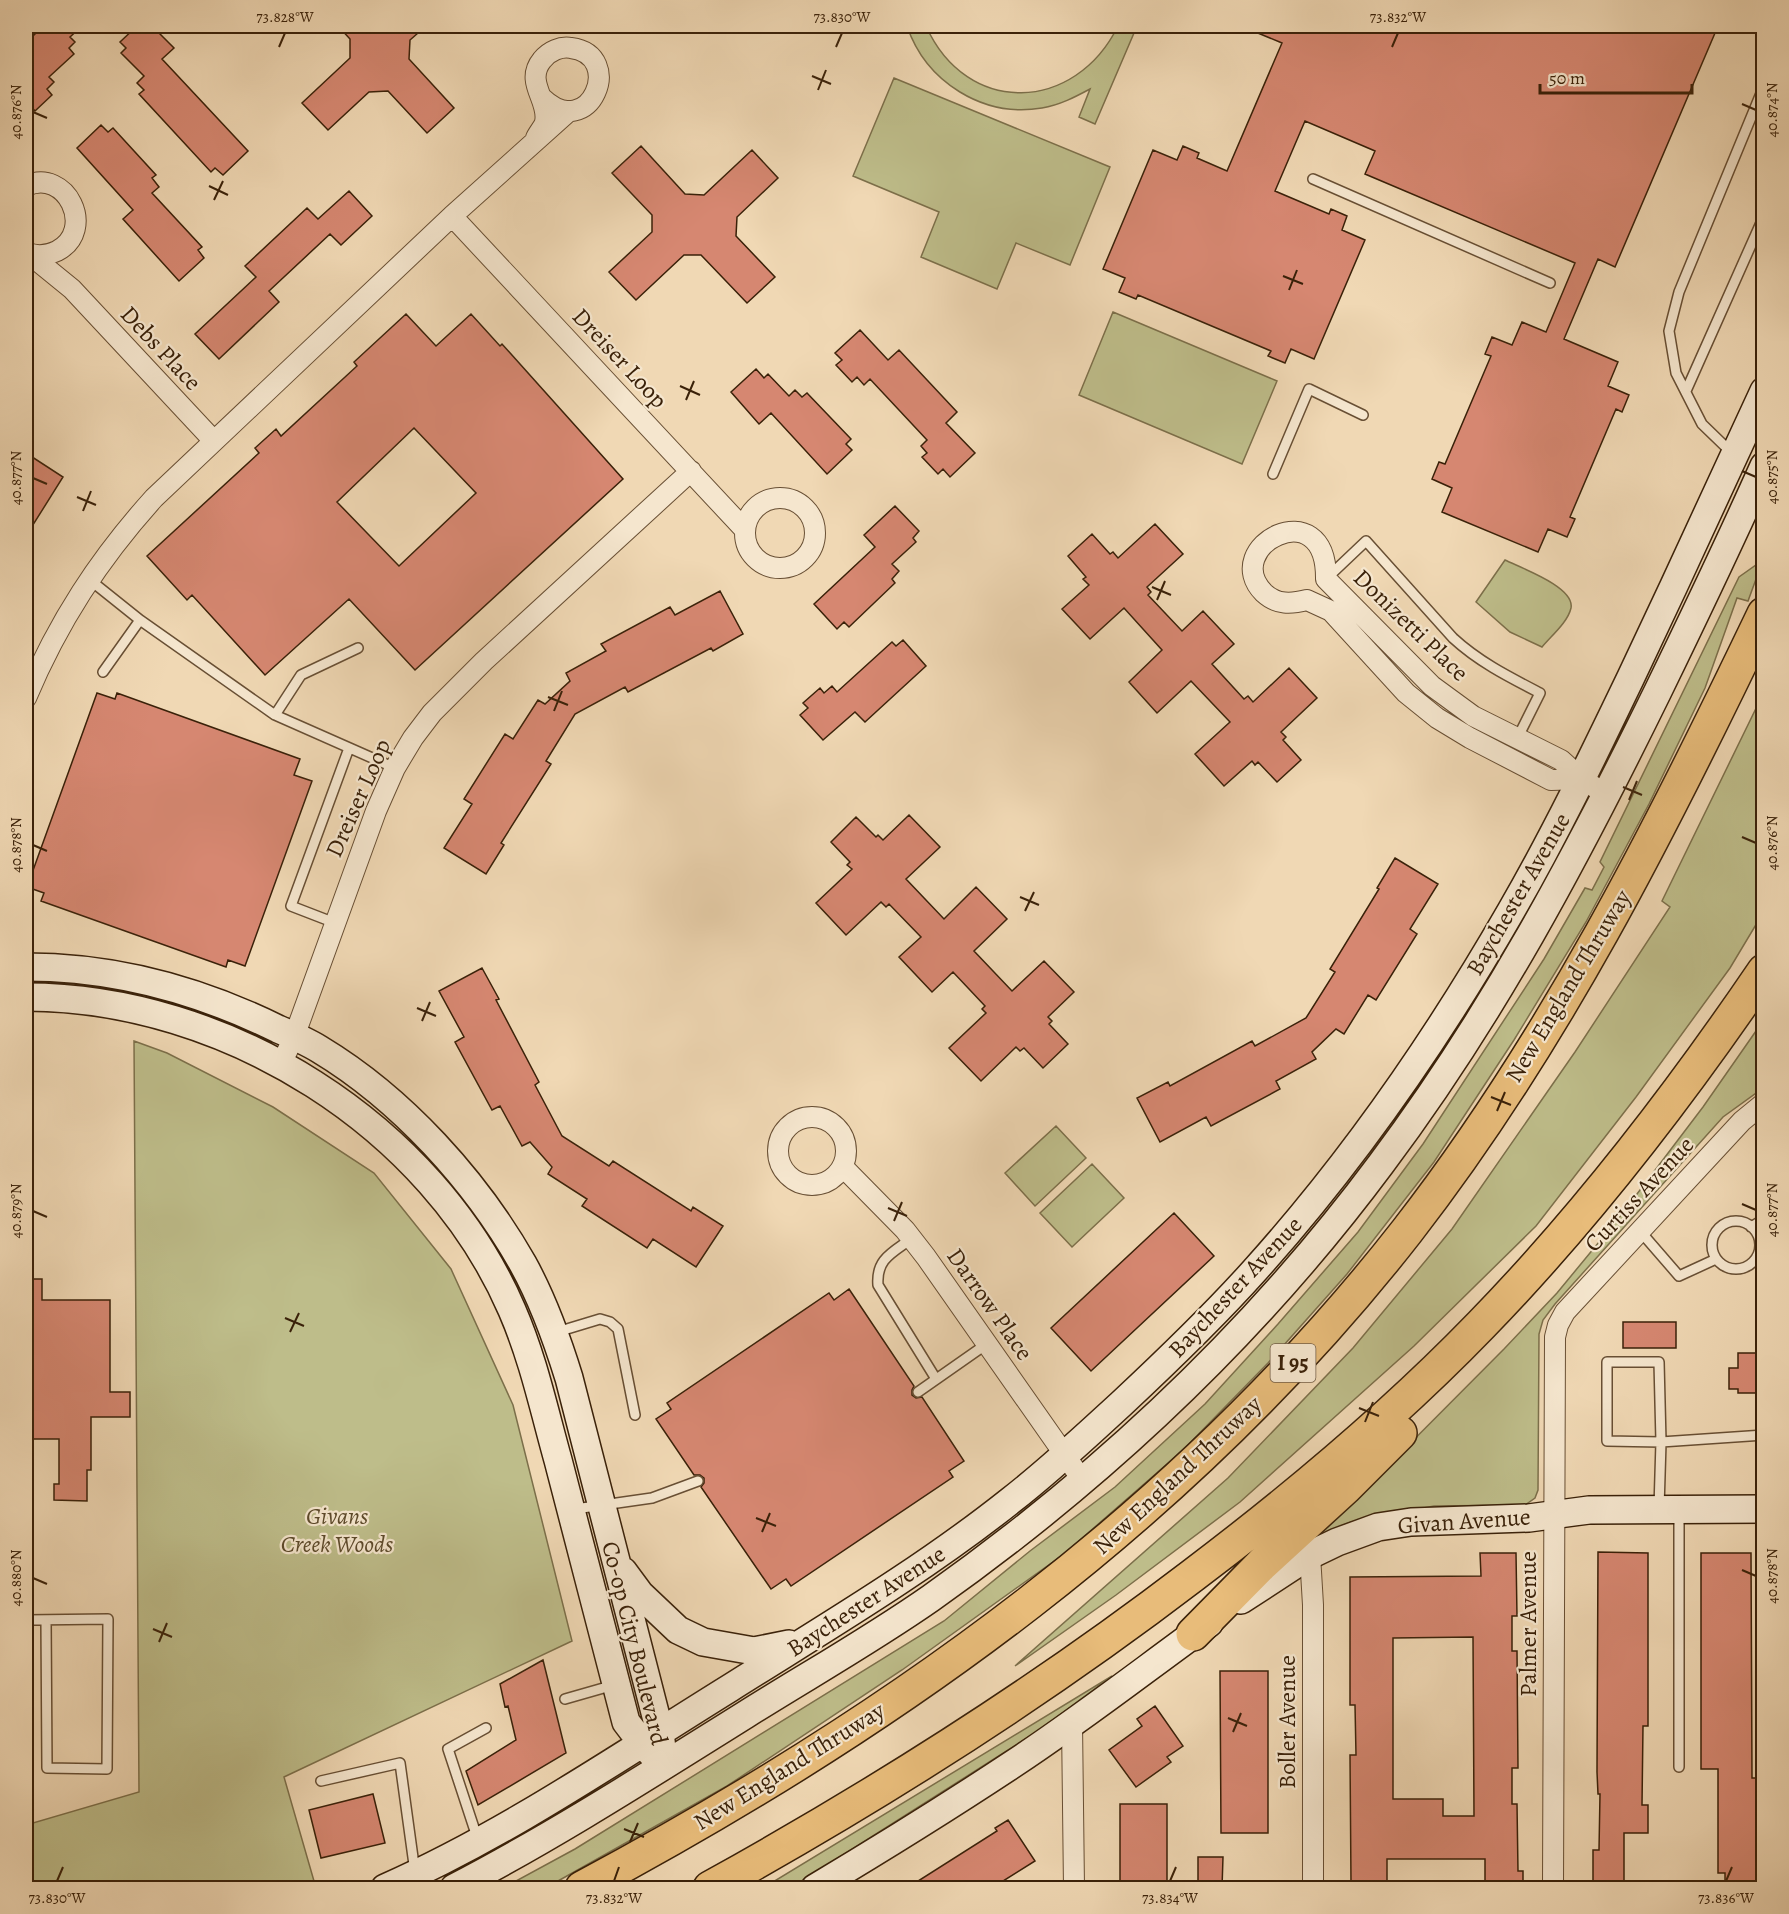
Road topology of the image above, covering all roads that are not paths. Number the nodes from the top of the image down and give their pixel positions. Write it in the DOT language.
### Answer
graph roads {
  1 [pos="1764,86"];
  2 [pos="542,98"];
  3 [pos="569,111"];
  4 [pos="531,145"];
  5 [pos="1313,179"];
  6 [pos="26,186"];
  7 [pos="452,216"];
  8 [pos="1764,216"];
  9 [pos="62,248"];
  10 [pos="27,253"];
  11 [pos="1550,283"];
  12 [pos="72,289"];
  13 [pos="1686,391"];
  14 [pos="1764,391"];
  15 [pos="1363,415"];
  16 [pos="213,440"];
  17 [pos="1735,456"];
  18 [pos="1764,466"];
  19 [pos="691,471"];
  20 [pos="1273,474"];
  21 [pos="745,530"];
  22 [pos="88,579"];
  23 [pos="1326,579"];
  24 [pos="1764,614"];
  25 [pos="140,620"];
  26 [pos="358,648"];
  27 [pos="103,672"];
  28 [pos="26,698"];
  29 [pos="275,715"];
  30 [pos="1517,740"];
  31 [pos="349,748"];
  32 [pos="395,768"];
  33 [pos="1582,779"];
  34 [pos="1607,795"];
  35 [pos="335,923"];
  36 [pos="26,967"];
  37 [pos="1764,971"];
  38 [pos="26,997"];
  39 [pos="294,1036"];
  40 [pos="281,1064"];
  41 [pos="1764,1103"];
  42 [pos="843,1167"];
  43 [pos="1764,1219"];
  44 [pos="1751,1227"];
  45 [pos="1640,1231"];
  46 [pos="911,1239"];
  47 [pos="1554,1245"];
  48 [pos="1716,1259"];
  49 [pos="1558,1325"];
  50 [pos="555,1332"];
  51 [pos="525,1342"];
  52 [pos="988,1343"];
  53 [pos="936,1379"];
  54 [pos="918,1392"];
  55 [pos="635,1415"];
  56 [pos="1764,1435"];
  57 [pos="1661,1442"];
  58 [pos="1065,1455"];
  59 [pos="698,1481"];
  60 [pos="1083,1481"];
  61 [pos="602,1506"];
  62 [pos="571,1509"];
  63 [pos="1669,1509"];
  64 [pos="1764,1509"];
  65 [pos="1554,1515"];
  66 [pos="1310,1555"];
  67 [pos="616,1563"];
  68 [pos="26,1620"];
  69 [pos="46,1620"];
  70 [pos="1193,1635"];
  71 [pos="804,1642"];
  72 [pos="616,1684"];
  73 [pos="565,1699"];
  74 [pos="1072,1723"];
  75 [pos="486,1728"];
  76 [pos="651,1738"];
  77 [pos="663,1766"];
  78 [pos="1679,1767"];
  79 [pos="321,1781"];
  80 [pos="478,1842"];
  81 [pos="416,1874"];
  82 [pos="385,1888"];
  83 [pos="454,1888"];
  84 [pos="582,1888"];
  85 [pos="710,1888"];
  86 [pos="815,1888"];
  87 [pos="1074,1888"];
  88 [pos="1313,1888"];
  89 [pos="1396,1888"];
  90 [pos="1410,1888"];
  91 [pos="1553,1888"];
  1 -- 13 [label="lane"];
  2 -- 3 [label="street"];
  2 -- 3 [label="street"];
  2 -- 4 [label="street"];
  3 -- 4 [label="street"];
  4 -- 7 [label="street"];
  5 -- 11 [label="lane"];
  6 -- 9 [label="street"];
  7 -- 16 [label="street"];
  7 -- 19 [label="street, Dreiser Loop"];
  8 -- 13 [label="lane"];
  9 -- 10 [label="street, Debs Place"];
  9 -- 12 [label="street, Debs Place"];
  10 -- 12 [label="street, Debs Place"];
  12 -- 16 [label="street, Debs Place"];
  13 -- 17 [label="lane"];
  14 -- 17 [label="main road, Baychester Avenue"];
  15 -- 20 [label="lane"];
  16 -- 22 [label="street"];
  17 -- 33 [label="main road, Baychester Avenue"];
  18 -- 34 [label="main road, Baychester Avenue"];
  19 -- 21 [label="street"];
  19 -- 32 [label="street, Dreiser Loop"];
  22 -- 25 [label="lane"];
  22 -- 28 [label="street"];
  23 -- 30 [label="street, Donizetti Place"];
  23 -- 30 [label="lane"];
  23 -- 33 [label="street, Donizetti Place"];
  24 -- 84 [label="highway, New England Thruway / I 95"];
  25 -- 27 [label="lane"];
  25 -- 29 [label="lane"];
  26 -- 29 [label="lane"];
  29 -- 31 [label="lane"];
  30 -- 33 [label="street, Donizetti Place"];
  31 -- 32 [label="lane"];
  31 -- 35 [label="lane"];
  32 -- 35 [label="street, Dreiser Loop"];
  33 -- 34 [label="street, Donizetti Place"];
  33 -- 58 [label="main road, Baychester Avenue"];
  34 -- 60 [label="main road, Baychester Avenue"];
  35 -- 39 [label="street, Dreiser Loop"];
  36 -- 39 [label="main road, Co-op City Boulevard"];
  37 -- 47 [label="highway"];
  38 -- 40 [label="main road, Co-op City Boulevard"];
  39 -- 40 [label="street, Dreiser Loop"];
  39 -- 50 [label="main road, Co-op City Boulevard"];
  40 -- 51 [label="main road, Co-op City Boulevard"];
  41 -- 45 [label="street, Curtiss Avenue"];
  42 -- 46 [label="street, Darrow Place"];
  43 -- 44 [label="lane"];
  44 -- 48 [label="lane"];
  44 -- 48 [label="lane"];
  45 -- 48 [label="lane"];
  45 -- 49 [label="street, Curtiss Avenue"];
  46 -- 52 [label="street, Darrow Place"];
  46 -- 53 [label="lane"];
  47 -- 70 [label="highway"];
  47 -- 85 [label="highway"];
  49 -- 65 [label="street, Palmer Avenue"];
  50 -- 51 [label="main road"];
  50 -- 55 [label="lane"];
  50 -- 61 [label="main road, Co-op City Boulevard"];
  51 -- 62 [label="main road, Co-op City Boulevard"];
  52 -- 53 [label="lane"];
  52 -- 58 [label="street, Darrow Place"];
  53 -- 54 [label="lane"];
  56 -- 57 [label="lane"];
  57 -- 57 [label="lane"];
  57 -- 63 [label="lane"];
  58 -- 60 [label="street, Darrow Place"];
  58 -- 71 [label="main road, Baychester Avenue"];
  59 -- 61 [label="lane"];
  60 -- 77 [label="main road, Baychester Avenue"];
  61 -- 62 [label="lane"];
  61 -- 67 [label="main road, Co-op City Boulevard"];
  62 -- 72 [label="main road, Co-op City Boulevard"];
  63 -- 64 [label="main road, Givan Avenue"];
  63 -- 65 [label="main road, Givan Avenue"];
  63 -- 78 [label="lane"];
  65 -- 66 [label="main road, Givan Avenue"];
  65 -- 91 [label="street, Palmer Avenue"];
  66 -- 70 [label="main road, Givan Avenue"];
  66 -- 88 [label="street, Boller Avenue"];
  67 -- 71 [label="main road"];
  67 -- 76 [label="main road, Co-op City Boulevard"];
  68 -- 69 [label="lane"];
  69 -- 69 [label="lane"];
  70 -- 74 [label="main road"];
  71 -- 76 [label="main road, Baychester Avenue"];
  72 -- 73 [label="lane"];
  72 -- 76 [label="main road, Co-op City Boulevard"];
  74 -- 86 [label="main road"];
  74 -- 87 [label="street"];
  75 -- 80 [label="lane"];
  76 -- 77 [label="main road, Co-op City Boulevard"];
  76 -- 80 [label="main road, Baychester Avenue"];
  77 -- 83 [label="main road, Baychester Avenue"];
  79 -- 81 [label="lane"];
  80 -- 81 [label="main road, Baychester Avenue"];
  81 -- 82 [label="main road, Baychester Avenue"];
  89 -- 90 [label="lane"];
}
